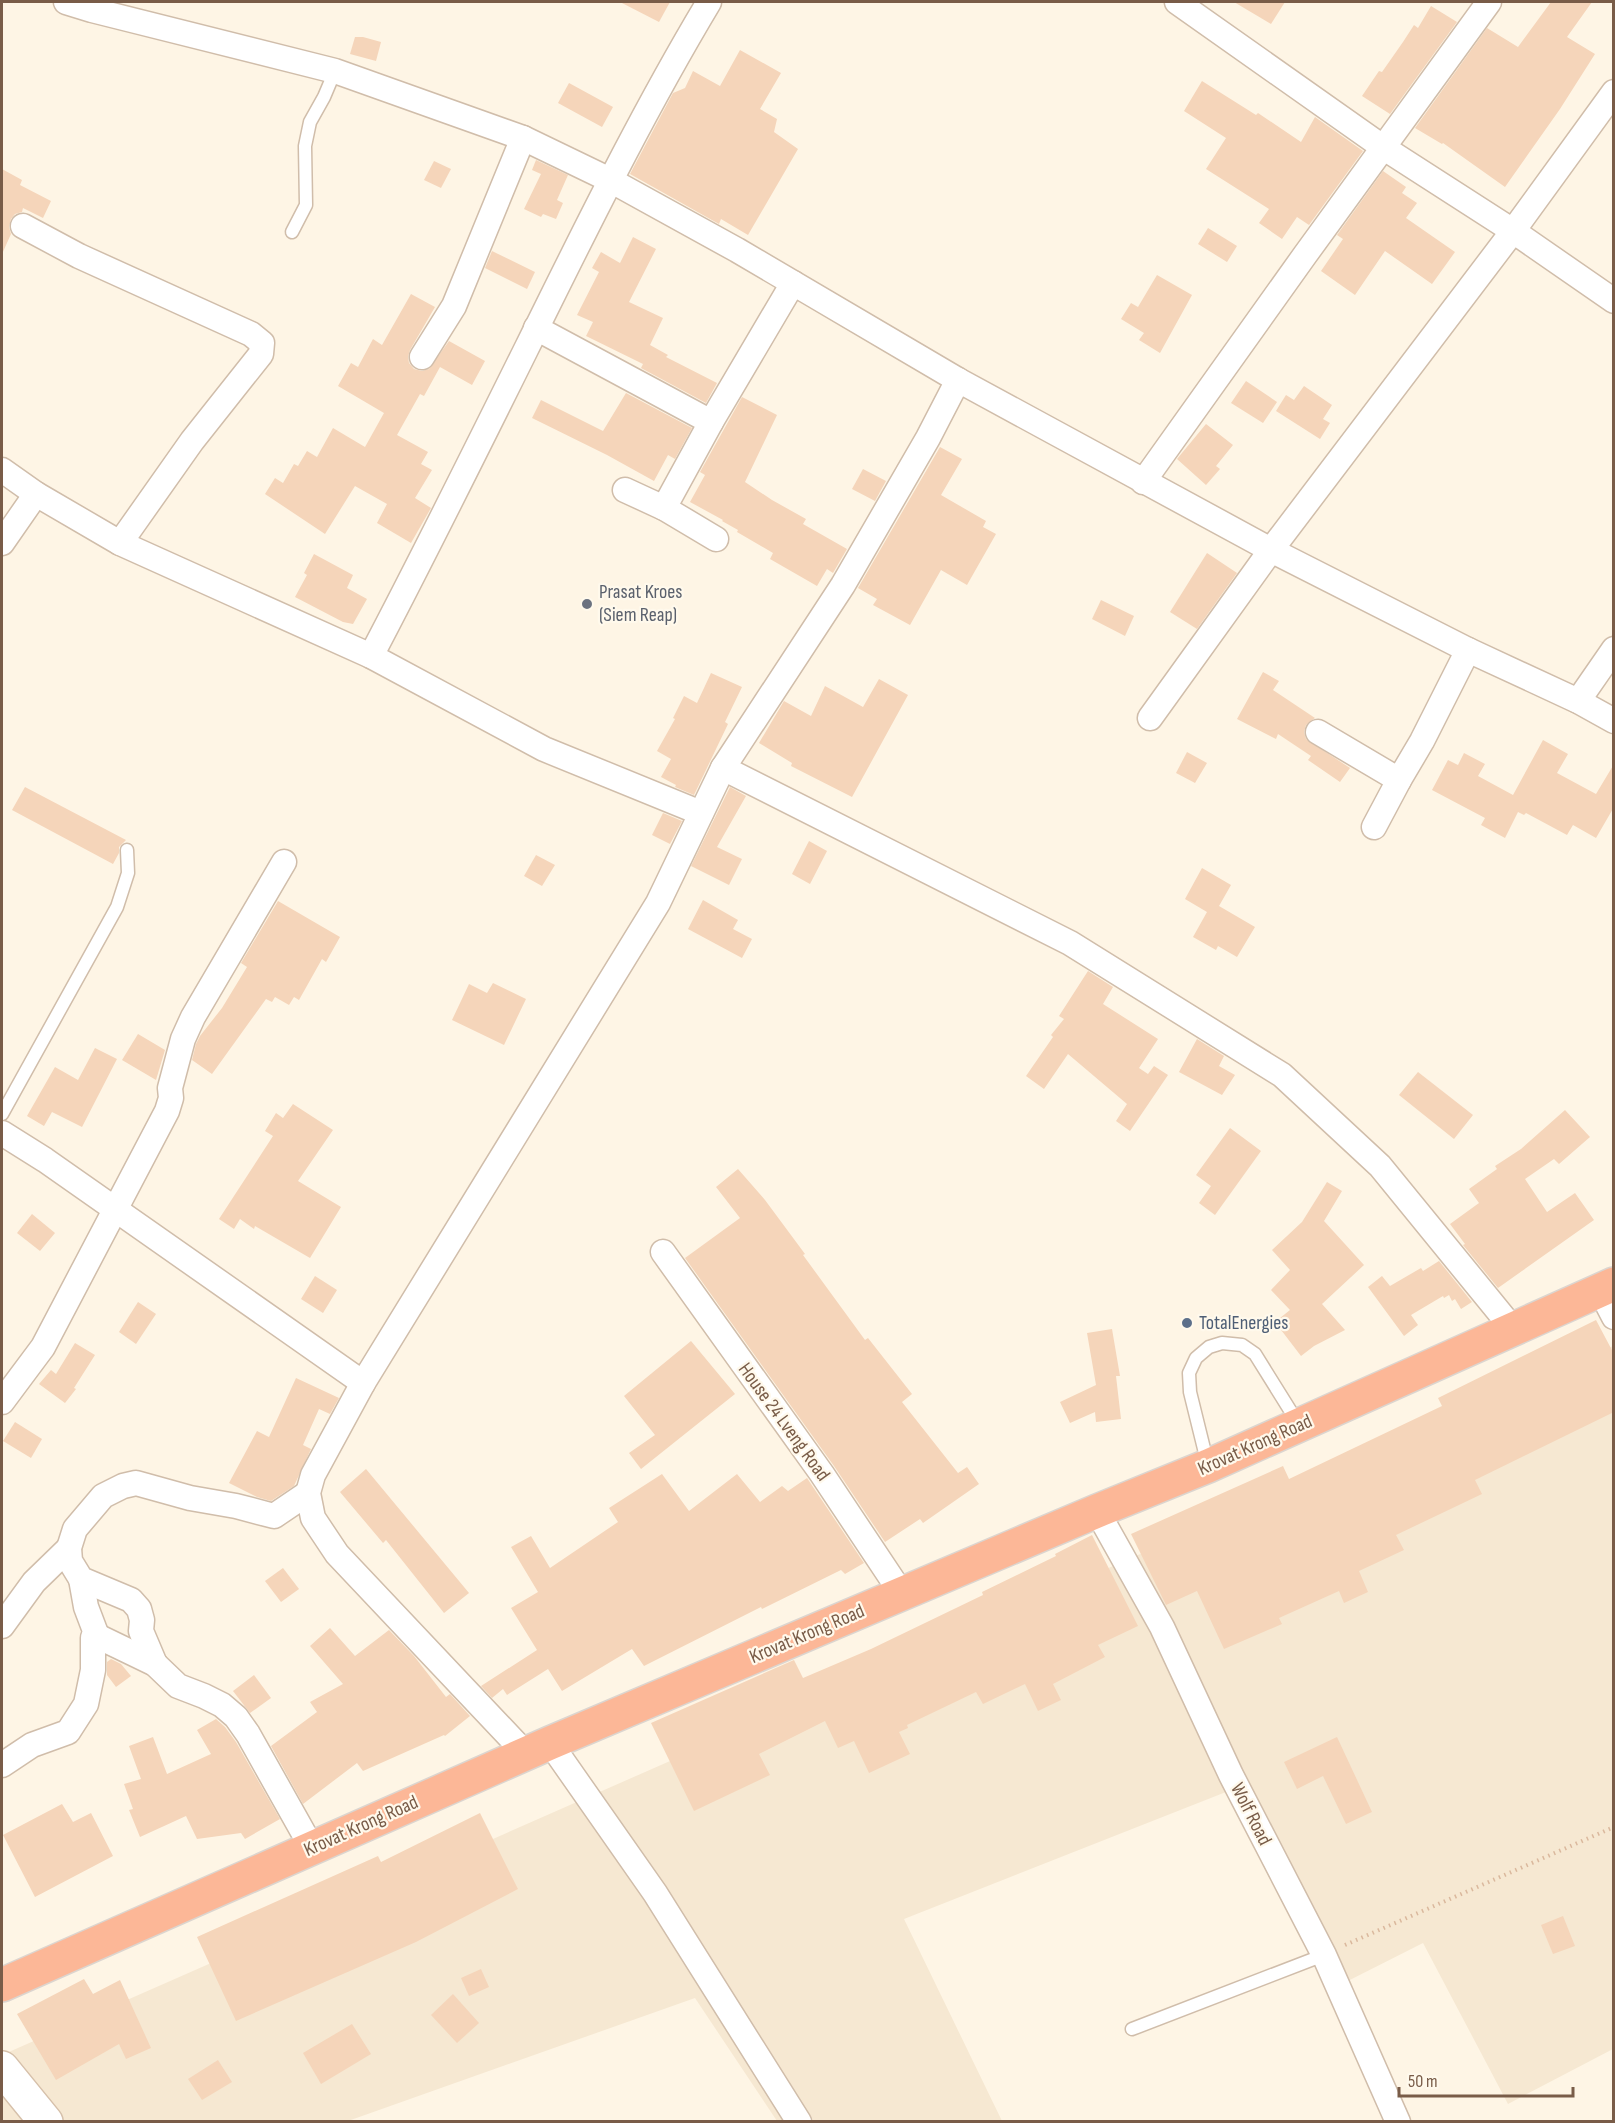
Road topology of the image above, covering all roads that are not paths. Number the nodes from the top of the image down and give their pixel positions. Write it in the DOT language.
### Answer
graph roads {
  1 [pos="66,2"];
  2 [pos="709,2"];
  3 [pos="1177,2"];
  4 [pos="1489,2"];
  5 [pos="335,71"];
  6 [pos="1614,92"];
  7 [pos="523,138"];
  8 [pos="1384,148"];
  9 [pos="610,180"];
  10 [pos="23,226"];
  11 [pos="1513,231"];
  12 [pos="292,232"];
  13 [pos="793,283"];
  14 [pos="1614,301"];
  15 [pos="536,328"];
  16 [pos="422,357"];
  17 [pos="958,380"];
  18 [pos="711,422"];
  19 [pos="2,470"];
  20 [pos="1143,482"];
  21 [pos="625,490"];
  22 [pos="36,494"];
  23 [pos="664,508"];
  24 [pos="717,539"];
  25 [pos="2,543"];
  26 [pos="120,543"];
  27 [pos="1270,550"];
  28 [pos="1614,649"];
  29 [pos="1468,650"];
  30 [pos="371,656"];
  31 [pos="1578,701"];
  32 [pos="1150,718"];
  33 [pos="1614,721"];
  34 [pos="1318,732"];
  35 [pos="723,768"];
  36 [pos="1399,780"];
  37 [pos="701,813"];
  38 [pos="1374,826"];
  39 [pos="127,850"];
  40 [pos="284,862"];
  41 [pos="2,1113"];
  42 [pos="2,1133"];
  43 [pos="116,1211"];
  44 [pos="663,1252"];
  45 [pos="1609,1297"];
  46 [pos="1513,1329"];
  47 [pos="363,1383"];
  48 [pos="2,1402"];
  49 [pos="1299,1425"];
  50 [pos="1208,1466"];
  51 [pos="308,1492"];
  52 [pos="1097,1511"];
  53 [pos="69,1548"];
  54 [pos="81,1579"];
  55 [pos="902,1594"];
  56 [pos="2,1626"];
  57 [pos="97,1636"];
  58 [pos="154,1664"];
  59 [pos="538,1748"];
  60 [pos="2,1765"];
  61 [pos="312,1848"];
  62 [pos="1324,1956"];
  63 [pos="2,1985"];
  64 [pos="1132,2029"];
  65 [pos="2,2068"];
  66 [pos="46,2121"];
  67 [pos="799,2121"];
  68 [pos="1398,2121"];
  1 -- 5 [label="street"];
  2 -- 9 [label="street"];
  3 -- 8 [label="street"];
  4 -- 8 [label="street"];
  5 -- 7 [label="street"];
  5 -- 12 [label="lane"];
  6 -- 11 [label="street"];
  7 -- 9 [label="street"];
  7 -- 16 [label="street"];
  8 -- 11 [label="street"];
  8 -- 20 [label="street"];
  9 -- 13 [label="street"];
  9 -- 15 [label="street"];
  10 -- 26 [label="street"];
  11 -- 14 [label="street"];
  11 -- 27 [label="street"];
  13 -- 17 [label="street"];
  13 -- 18 [label="street"];
  15 -- 18 [label="street"];
  15 -- 30 [label="street"];
  17 -- 20 [label="street"];
  17 -- 35 [label="street"];
  18 -- 23 [label="street"];
  19 -- 22 [label="street"];
  20 -- 27 [label="street"];
  21 -- 23 [label="street"];
  22 -- 25 [label="street"];
  22 -- 26 [label="street"];
  23 -- 24 [label="street"];
  26 -- 30 [label="street"];
  27 -- 29 [label="street"];
  27 -- 32 [label="street"];
  28 -- 31 [label="street"];
  29 -- 31 [label="street"];
  29 -- 36 [label="street"];
  30 -- 37 [label="street"];
  31 -- 33 [label="street"];
  34 -- 36 [label="street"];
  35 -- 37 [label="street"];
  35 -- 46 [label="street"];
  36 -- 38 [label="street"];
  37 -- 47 [label="street"];
  39 -- 41 [label="lane"];
  40 -- 43 [label="street"];
  42 -- 43 [label="street"];
  43 -- 47 [label="street"];
  43 -- 48 [label="street"];
  44 -- 55 [label="street, House 24 Lveng Road"];
  45 -- 46 [label="highway, Krovat Krong Road"];
  46 -- 49 [label="highway, Krovat Krong Road"];
  47 -- 51 [label="street"];
  49 -- 50 [label="highway, Krovat Krong Road"];
  49 -- 50 [label="lane"];
  50 -- 52 [label="highway, Krovat Krong Road"];
  51 -- 53 [label="street"];
  51 -- 59 [label="street"];
  52 -- 55 [label="highway, Krovat Krong Road"];
  52 -- 62 [label="street, Wolf Road"];
  53 -- 54 [label="street"];
  53 -- 56 [label="street"];
  54 -- 57 [label="street"];
  54 -- 58 [label="street"];
  55 -- 59 [label="highway, Krovat Krong Road"];
  57 -- 58 [label="street"];
  57 -- 60 [label="street"];
  58 -- 61 [label="street"];
  59 -- 61 [label="highway, Krovat Krong Road"];
  59 -- 67 [label="street"];
  61 -- 63 [label="highway, Krovat Krong Road"];
  62 -- 64 [label="lane"];
  62 -- 68 [label="street, Wolf Road"];
  65 -- 66 [label="street"];
}
